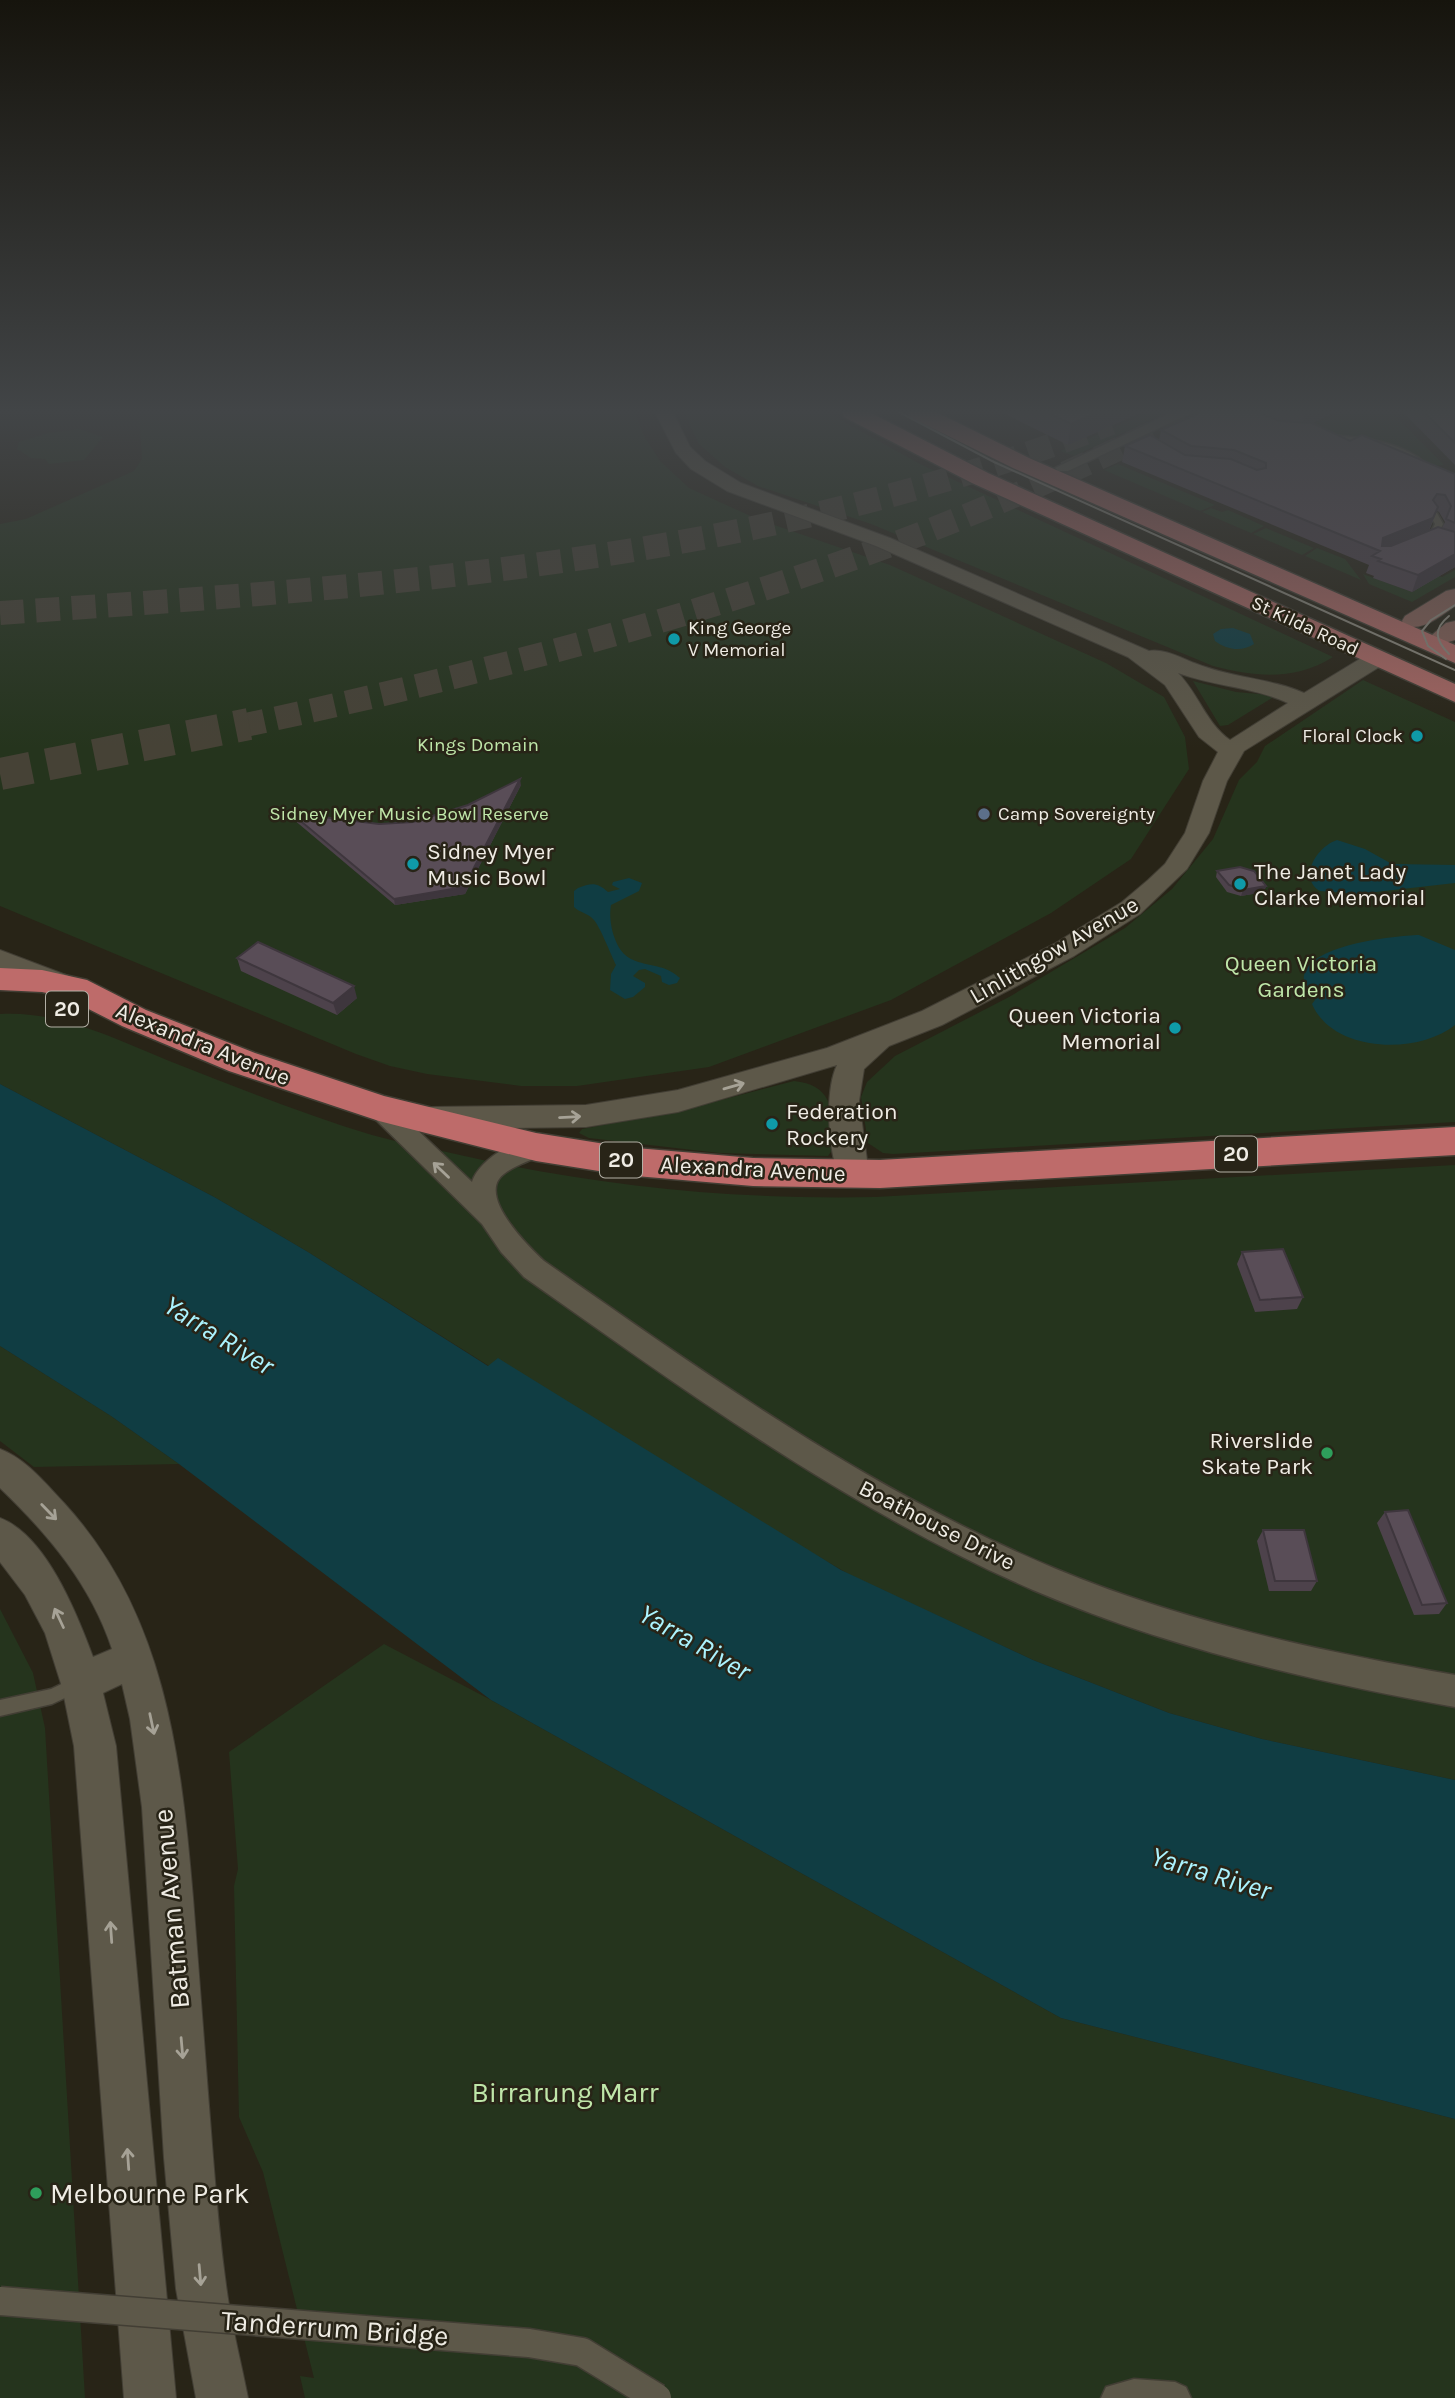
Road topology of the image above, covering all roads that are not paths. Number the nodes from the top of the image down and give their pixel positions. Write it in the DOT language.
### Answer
graph roads {
  1 [pos="834,524"];
  2 [pos="1104,524"];
  3 [pos="1125,524"];
  4 [pos="1173,524"];
  5 [pos="1439,524"];
  6 [pos="1432,538"];
  7 [pos="1421,541"];
  8 [pos="1444,542"];
  9 [pos="1455,596"];
  10 [pos="1110,639"];
  11 [pos="1421,641"];
  12 [pos="1455,677"];
  13 [pos="1455,694"];
  14 [pos="1305,702"];
  15 [pos="1232,750"];
  16 [pos="0,959"];
  17 [pos="0,979"];
  18 [pos="75,988"];
  19 [pos="0,1003"];
  20 [pos="134,1018"];
  21 [pos="882,1040"];
  22 [pos="778,1073"];
  23 [pos="844,1101"];
  24 [pos="379,1108"];
  25 [pos="418,1118"];
  26 [pos="1455,1141"];
  27 [pos="536,1147"];
  28 [pos="853,1174"];
  29 [pos="491,1217"];
  30 [pos="0,1465"];
  31 [pos="0,1535"];
  32 [pos="135,1658"];
  33 [pos="83,1682"];
  34 [pos="1455,1691"];
  35 [pos="0,1708"];
  36 [pos="0,2301"];
  37 [pos="149,2398"];
  38 [pos="222,2398"];
  39 [pos="657,2398"];
  40 [pos="1117,2398"];
  41 [pos="1175,2398"];
  1 -- 10 [label="street"];
  2 -- 11 [label="main road, St Kilda Road"];
  3 -- 11 [label="main road, St Kilda Road"];
  4 -- 11 [label="main road, St Kilda Road"];
  5 -- 6 [label="lane"];
  6 -- 7 [label="lane"];
  6 -- 8 [label="lane"];
  9 -- 11 [label="main road"];
  10 -- 14 [label="street"];
  10 -- 15 [label="street"];
  11 -- 12 [label="main road, St Kilda Road"];
  11 -- 13 [label="main road, St Kilda Road"];
  11 -- 14 [label="street, Linlithgow Avenue"];
  14 -- 15 [label="street, Linlithgow Avenue"];
  15 -- 21 [label="street, Linlithgow Avenue"];
  16 -- 18 [label="street, Alexandra Avenue"];
  17 -- 18 [label="highway, 20"];
  18 -- 20 [label="highway, Alexandra Avenue / 20"];
  19 -- 20 [label="highway, 20"];
  20 -- 24 [label="highway, Alexandra Avenue / 20"];
  21 -- 22 [label="street, Linlithgow Avenue"];
  21 -- 23 [label="street, Linlithgow Avenue"];
  22 -- 23 [label="street"];
  25 -- 22 [label="street, Linlithgow Avenue, one-way"];
  23 -- 28 [label="street, Linlithgow Avenue"];
  24 -- 25 [label="highway, Alexandra Avenue / 20"];
  29 -- 24 [label="street, Boathouse Drive, one-way"];
  25 -- 27 [label="highway, Alexandra Avenue / 20"];
  26 -- 28 [label="highway, Alexandra Avenue / 20"];
  27 -- 28 [label="highway, Alexandra Avenue / 20"];
  27 -- 29 [label="street, Boathouse Drive"];
  29 -- 34 [label="street, Boathouse Drive"];
  30 -- 32 [label="street, Batman Avenue, one-way"];
  33 -- 31 [label="street, one-way"];
  32 -- 33 [label="street"];
  32 -- 38 [label="street, Batman Avenue, one-way"];
  33 -- 35 [label="lane"];
  37 -- 33 [label="street, one-way"];
  36 -- 39 [label="street, Tanderrum Bridge, bridge"];
  40 -- 41 [label="street"];
}
